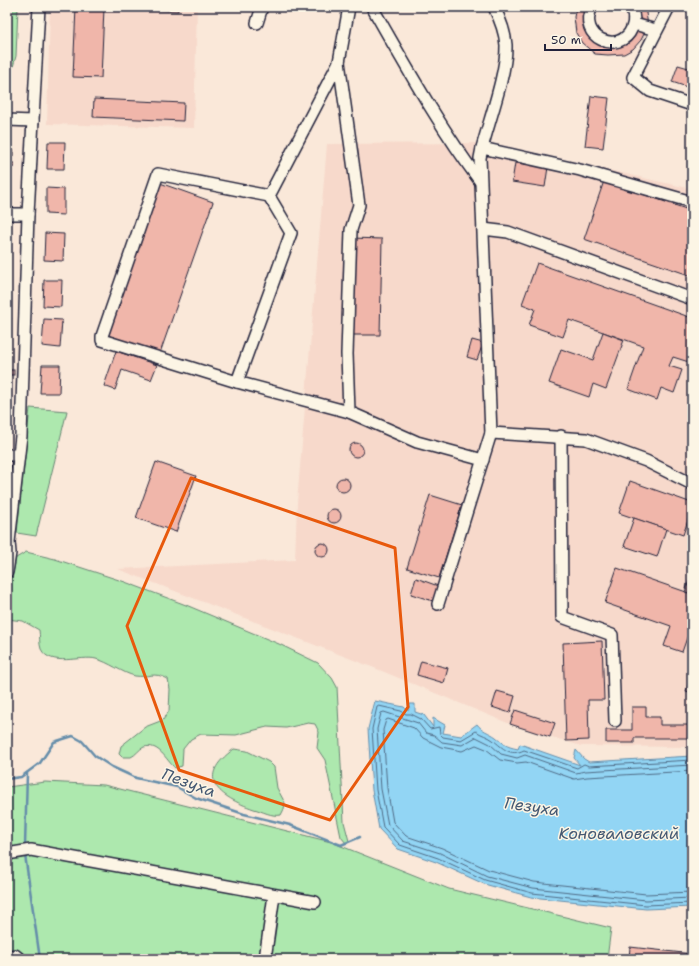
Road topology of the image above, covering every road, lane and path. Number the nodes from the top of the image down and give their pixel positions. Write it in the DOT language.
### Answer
graph roads {
  1 [pos="39,7"];
  2 [pos="262,7"];
  3 [pos="349,7"];
  4 [pos="372,7"];
  5 [pos="494,7"];
  6 [pos="592,7"];
  7 [pos="630,7"];
  8 [pos="669,7"];
  9 [pos="257,23"];
  10 [pos="634,24"];
  11 [pos="656,30"];
  12 [pos="339,62"];
  13 [pos="692,105"];
  14 [pos="7,120"];
  15 [pos="33,121"];
  16 [pos="482,148"];
  17 [pos="480,181"];
  18 [pos="269,196"];
  19 [pos="692,202"];
  20 [pos="7,214"];
  21 [pos="28,214"];
  22 [pos="483,229"];
  23 [pos="692,299"];
  24 [pos="237,382"];
  25 [pos="349,412"];
  26 [pos="491,433"];
  27 [pos="561,436"];
  28 [pos="13,455"];
  29 [pos="483,460"];
  30 [pos="692,484"];
  31 [pos="7,572"];
  32 [pos="438,604"];
  33 [pos="615,721"];
  34 [pos="7,854"];
  35 [pos="274,895"];
  36 [pos="315,902"];
  37 [pos="7,957"];
  38 [pos="20,959"];
  39 [pos="265,959"];
  1 -- 15 [label="street"];
  2 -- 9 [label="street"];
  3 -- 12 [label="street"];
  4 -- 17 [label="street"];
  5 -- 16 [label="street"];
  6 -- 10 [label="street"];
  7 -- 10 [label="street"];
  8 -- 11 [label="street"];
  10 -- 11 [label="street"];
  11 -- 13 [label="street"];
  12 -- 18 [label="street"];
  12 -- 25 [label="street"];
  14 -- 15 [label="street"];
  15 -- 21 [label="street"];
  16 -- 17 [label="street"];
  16 -- 19 [label="street"];
  17 -- 22 [label="street"];
  18 -- 24 [label="street"];
  18 -- 24 [label="street"];
  20 -- 21 [label="street"];
  21 -- 28 [label="street"];
  22 -- 23 [label="street"];
  22 -- 26 [label="street"];
  24 -- 25 [label="street"];
  25 -- 29 [label="street"];
  26 -- 27 [label="street"];
  26 -- 29 [label="street"];
  27 -- 30 [label="street"];
  27 -- 33 [label="street"];
  28 -- 31 [label="street"];
  29 -- 32 [label="street"];
  34 -- 35 [label="street"];
  35 -- 36 [label="street"];
  35 -- 39 [label="street"];
  37 -- 38 [label="street"];
}
